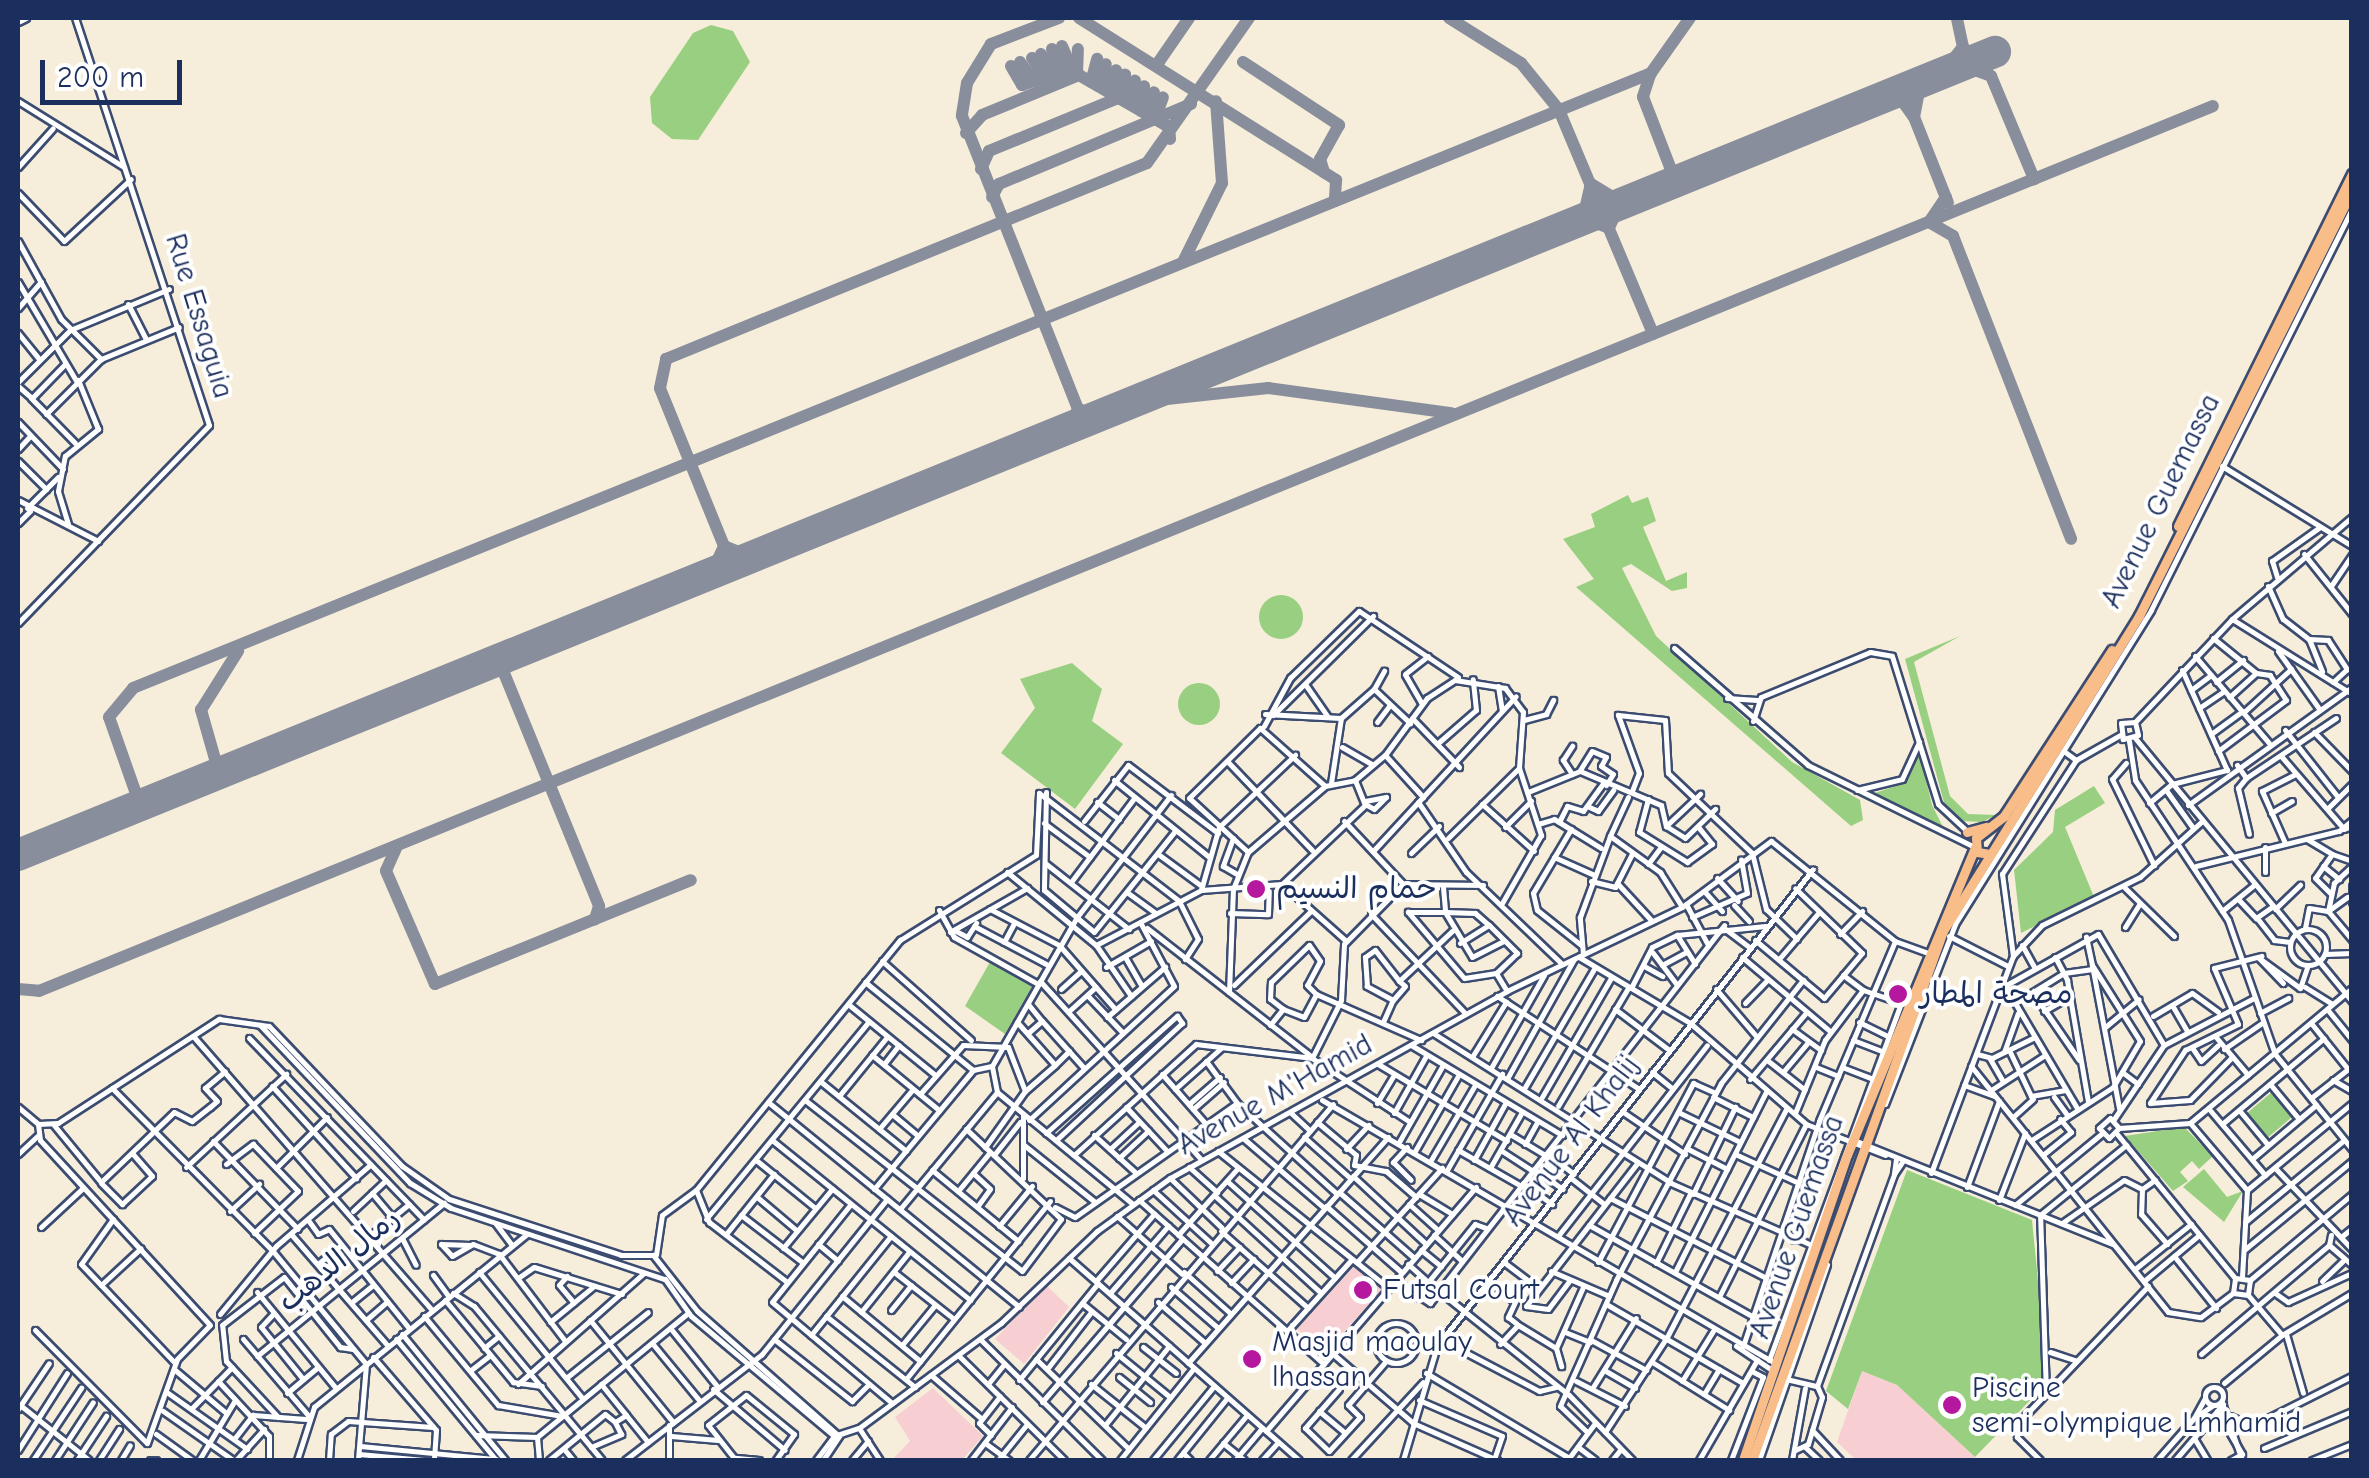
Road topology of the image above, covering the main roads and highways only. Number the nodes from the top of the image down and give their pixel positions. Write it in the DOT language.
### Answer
graph roads {
  1 [pos="2352,174"];
  2 [pos="2352,190"];
  3 [pos="2216,463"];
  4 [pos="2058,748"];
  5 [pos="1998,822"];
  6 [pos="1968,832"];
  7 [pos="1982,834"];
  8 [pos="1996,843"];
  9 [pos="1975,847"];
  10 [pos="1990,854"];
  11 [pos="1929,954"];
  12 [pos="1854,1144"];
  13 [pos="1780,1371"];
  14 [pos="1744,1460"];
  15 [pos="1755,1460"];
  1 -- 3 [label="main road, Avenue Guemassa"];
  2 -- 3 [label="main road, Avenue Guemassa"];
  3 -- 4 [label="main road, Avenue Guemassa"];
  4 -- 5 [label="main road, Avenue Guemassa"];
  4 -- 8 [label="main road, Avenue Guemassa"];
  5 -- 6 [label="main road"];
  5 -- 7 [label="main road, Avenue Guemassa"];
  7 -- 8 [label="main road"];
  7 -- 9 [label="main road, Avenue Guemassa"];
  8 -- 10 [label="main road, Avenue Guemassa"];
  9 -- 10 [label="main road"];
  9 -- 11 [label="main road, Avenue Guemassa"];
  10 -- 11 [label="main road, Avenue Guemassa"];
  11 -- 12 [label="main road, Avenue Guemassa"];
  11 -- 12 [label="main road, Avenue Guemassa"];
  12 -- 13 [label="main road, Avenue Guemassa"];
  12 -- 13 [label="main road, Avenue Guemassa"];
  13 -- 14 [label="main road, Avenue Guemassa"];
  13 -- 15 [label="main road, Avenue Guemassa"];
}
